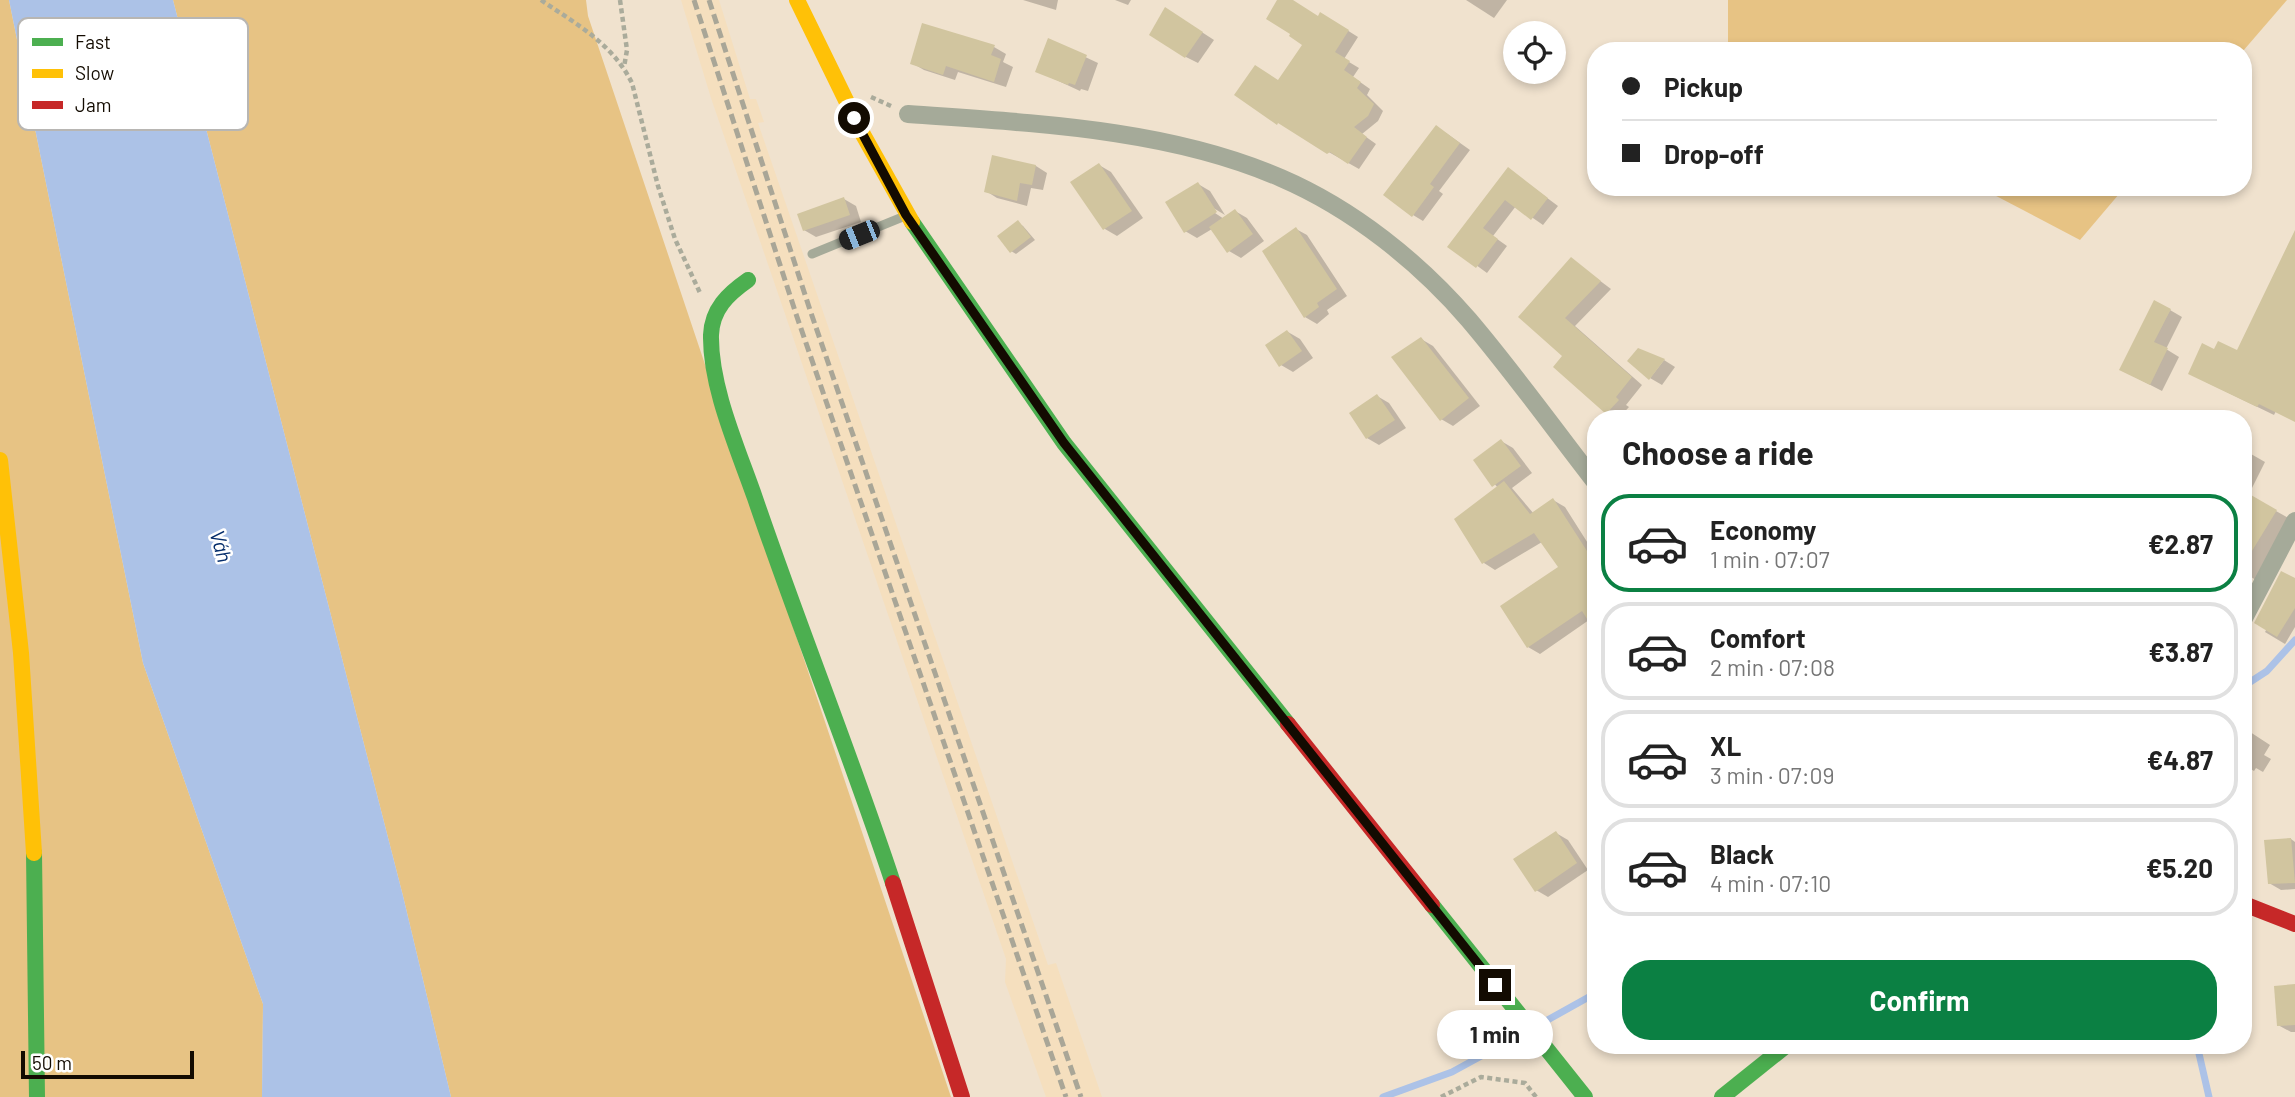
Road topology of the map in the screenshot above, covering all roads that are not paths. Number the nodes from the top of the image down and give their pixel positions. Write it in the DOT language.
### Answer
graph roads {
  1 [pos="797,0"];
  2 [pos="908,114"];
  3 [pos="906,215"];
  4 [pos="812,254"];
  5 [pos="748,280"];
  6 [pos="0,460"];
  7 [pos="1587,471"];
  8 [pos="2295,521"];
  9 [pos="2252,603"];
  10 [pos="2252,907"];
  11 [pos="2295,924"];
  12 [pos="1776,1054"];
  13 [pos="37,1097"];
  14 [pos="962,1097"];
  15 [pos="1585,1097"];
  16 [pos="1722,1097"];
  1 -- 3 [label="main road"];
  2 -- 7 [label="street"];
  3 -- 4 [label="lane"];
  3 -- 15 [label="main road"];
  5 -- 14 [label="main road"];
  6 -- 13 [label="main road"];
  8 -- 9 [label="street"];
  10 -- 11 [label="main road"];
  12 -- 16 [label="main road"];
}
